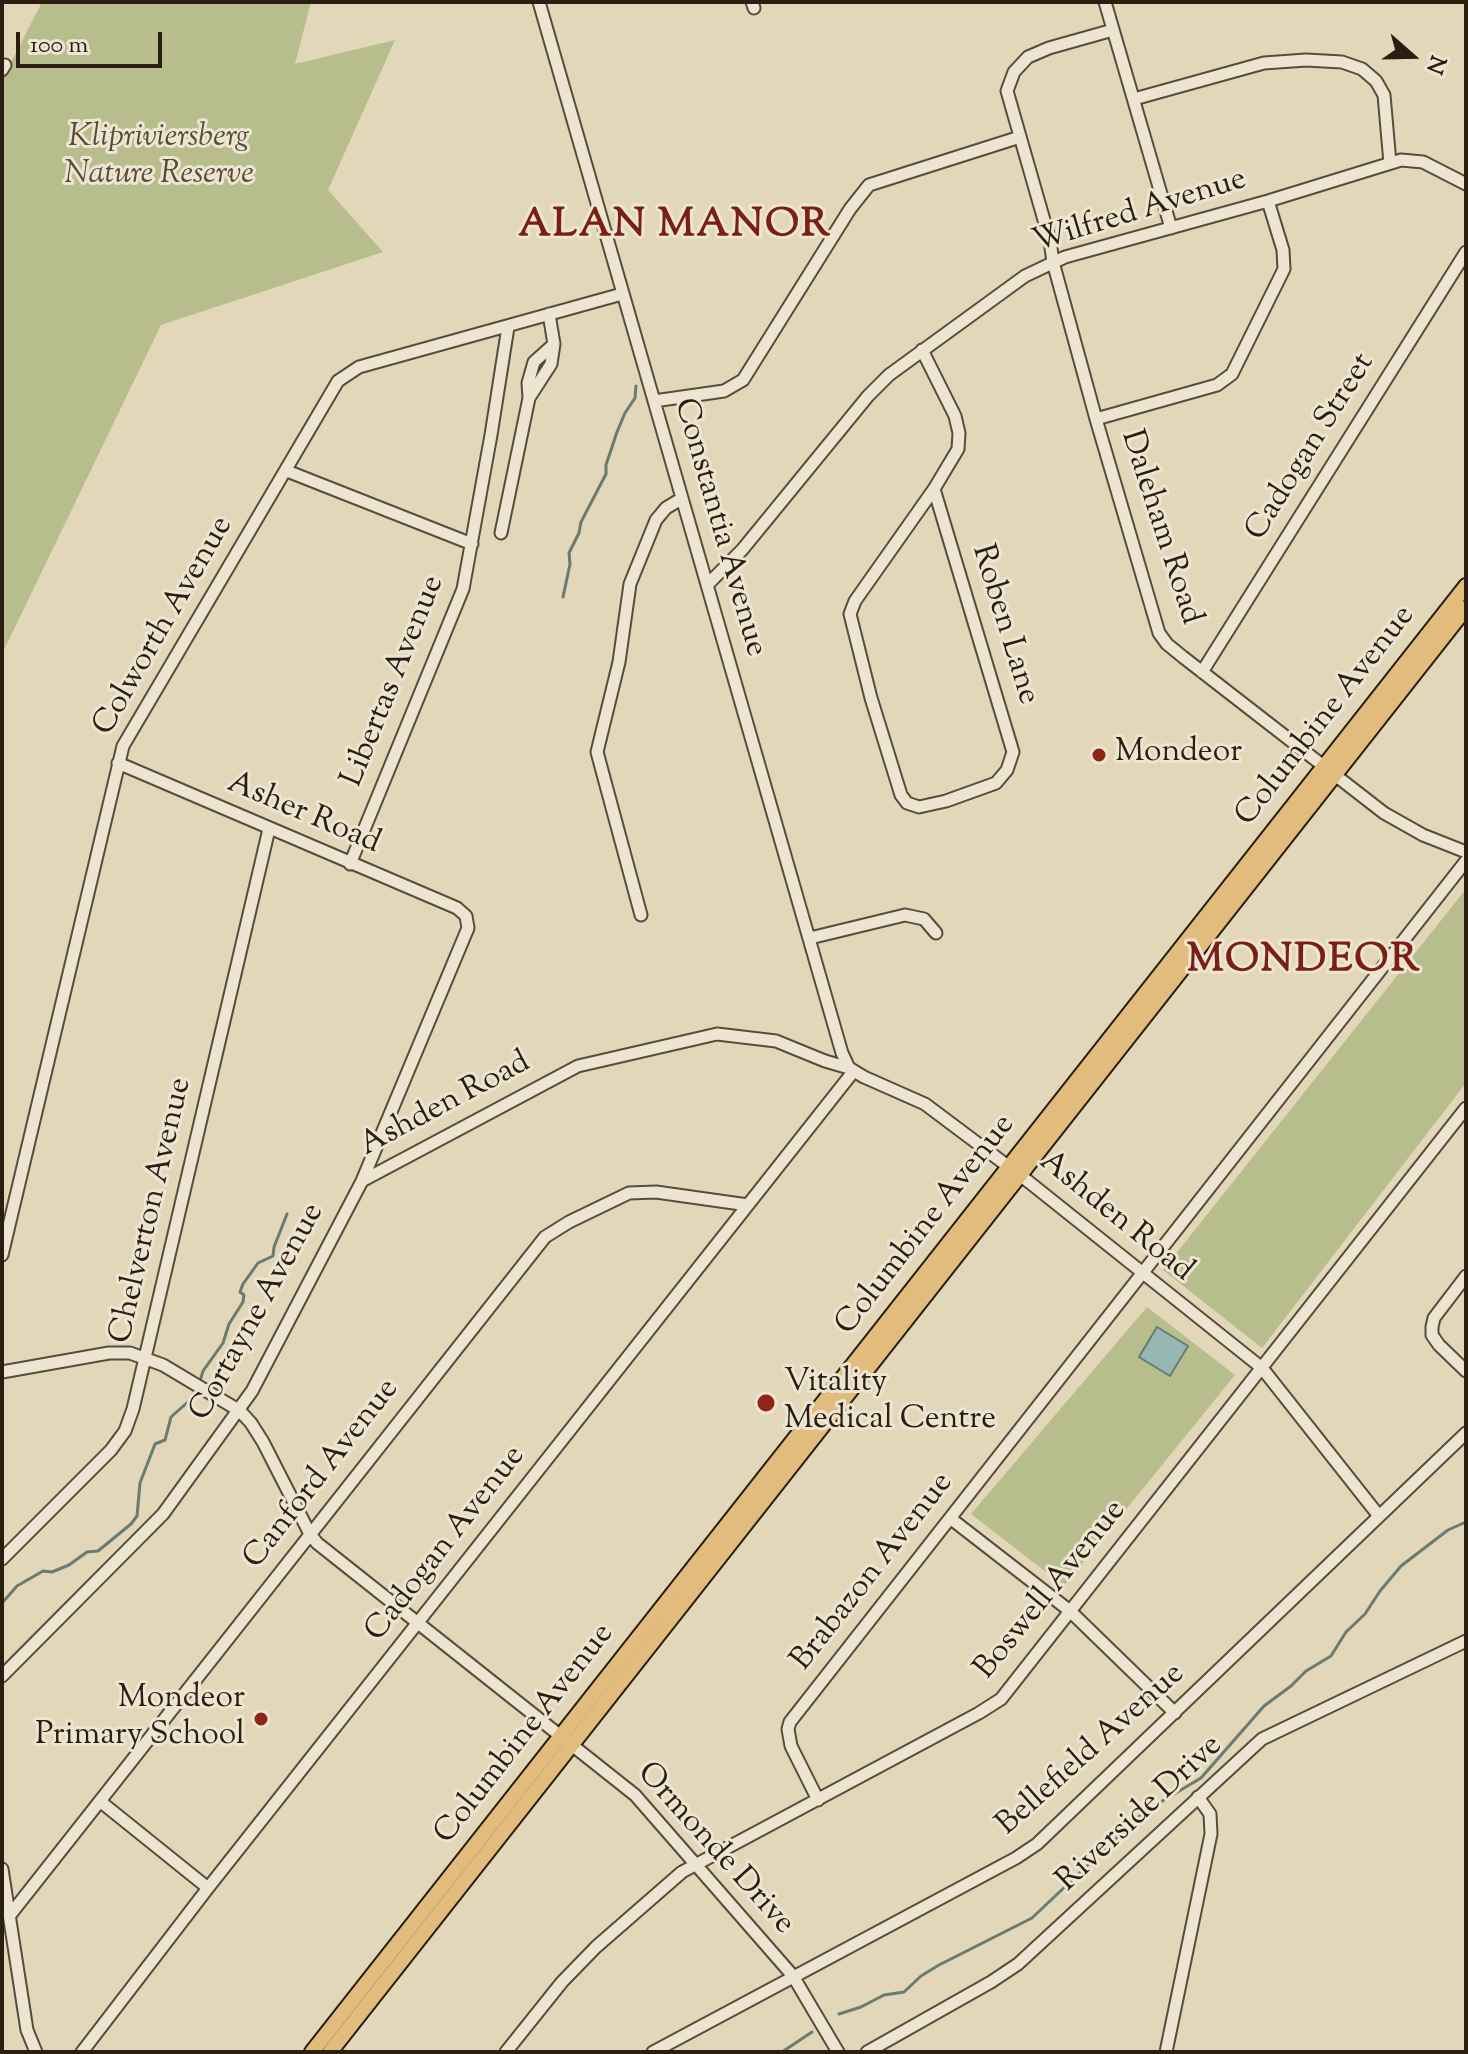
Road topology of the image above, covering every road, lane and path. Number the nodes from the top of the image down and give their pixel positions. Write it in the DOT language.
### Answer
graph roads {
  1 [pos="539,2"];
  2 [pos="1105,2"];
  3 [pos="1113,30"];
  4 [pos="1134,99"];
  5 [pos="1020,137"];
  6 [pos="1390,163"];
  7 [pos="1466,184"];
  8 [pos="1268,201"];
  9 [pos="1171,228"];
  10 [pos="1466,252"];
  11 [pos="1053,262"];
  12 [pos="622,294"];
  13 [pos="549,314"];
  14 [pos="508,327"];
  15 [pos="922,350"];
  16 [pos="654,401"];
  17 [pos="1096,419"];
  18 [pos="287,471"];
  19 [pos="934,489"];
  20 [pos="681,499"];
  21 [pos="501,533"];
  22 [pos="472,544"];
  23 [pos="707,585"];
  24 [pos="1466,586"];
  25 [pos="1457,612"];
  26 [pos="1202,672"];
  27 [pos="118,763"];
  28 [pos="1329,771"];
  29 [pos="269,829"];
  30 [pos="1466,852"];
  31 [pos="1466,861"];
  32 [pos="350,864"];
  33 [pos="641,915"];
  34 [pos="466,916"];
  35 [pos="936,933"];
  36 [pos="810,938"];
  37 [pos="851,1070"];
  38 [pos="1466,1108"];
  39 [pos="1014,1171"];
  40 [pos="362,1181"];
  41 [pos="748,1205"];
  42 [pos="2,1255"];
  43 [pos="1141,1273"];
  44 [pos="1466,1276"];
  45 [pos="144,1357"];
  46 [pos="1262,1368"];
  47 [pos="1466,1371"];
  48 [pos="2,1372"];
  49 [pos="240,1411"];
  50 [pos="1466,1433"];
  51 [pos="1379,1516"];
  52 [pos="950,1518"];
  53 [pos="310,1534"];
  54 [pos="2,1559"];
  55 [pos="1070,1611"];
  56 [pos="418,1624"];
  57 [pos="1466,1641"];
  58 [pos="2,1676"];
  59 [pos="1175,1713"];
  60 [pos="566,1741"];
  61 [pos="1198,1797"];
  62 [pos="818,1800"];
  63 [pos="101,1802"];
  64 [pos="697,1864"];
  65 [pos="2,1869"];
  66 [pos="208,1888"];
  67 [pos="10,1915"];
  68 [pos="793,1976"];
  69 [pos="330,2044"];
  70 [pos="36,2052"];
  71 [pos="82,2052"];
  72 [pos="312,2052"];
  73 [pos="506,2052"];
  74 [pos="653,2052"];
  75 [pos="838,2052"];
  76 [pos="867,2052"];
  77 [pos="1166,2052"];
  1 -- 12 [label="street, Constantia Avenue"];
  2 -- 3 [label="street"];
  3 -- 4 [label="street"];
  3 -- 5 [label="street, Daleham Road"];
  4 -- 6 [label="street"];
  4 -- 9 [label="street"];
  5 -- 11 [label="street, Daleham Road"];
  5 -- 16 [label="street"];
  6 -- 7 [label="street, Wilfred Avenue"];
  6 -- 8 [label="street, Wilfred Avenue"];
  8 -- 9 [label="street, Wilfred Avenue"];
  8 -- 17 [label="street"];
  9 -- 11 [label="street, Wilfred Avenue"];
  10 -- 26 [label="street, Cadogan Street"];
  11 -- 15 [label="street, Wilfred Avenue"];
  11 -- 17 [label="street, Daleham Road"];
  12 -- 13 [label="street, Colworth Avenue"];
  12 -- 16 [label="street, Constantia Avenue"];
  13 -- 14 [label="street, Colworth Avenue"];
  13 -- 21 [label="street"];
  14 -- 18 [label="street, Colworth Avenue"];
  14 -- 22 [label="street, Libertas Avenue"];
  15 -- 19 [label="street"];
  15 -- 23 [label="street, Wilfred Avenue"];
  16 -- 20 [label="street, Constantia Avenue"];
  17 -- 26 [label="street, Daleham Road"];
  18 -- 22 [label="street"];
  18 -- 27 [label="street, Colworth Avenue"];
  19 -- 19 [label="street, Roben Lane"];
  20 -- 23 [label="street, Constantia Avenue"];
  20 -- 33 [label="street"];
  22 -- 32 [label="street, Libertas Avenue"];
  23 -- 36 [label="street, Constantia Avenue"];
  24 -- 25 [label="main road, Columbine Avenue"];
  25 -- 28 [label="main road, Columbine Avenue"];
  26 -- 28 [label="street, Daleham Road"];
  27 -- 29 [label="street, Asher Road"];
  27 -- 42 [label="street, Colworth Avenue"];
  28 -- 30 [label="street, Daleham Road"];
  28 -- 39 [label="main road, Columbine Avenue"];
  29 -- 32 [label="street, Asher Road"];
  29 -- 45 [label="street, Chelverton Avenue"];
  31 -- 43 [label="street, Brabazon Avenue"];
  32 -- 34 [label="street, Asher Road"];
  34 -- 40 [label="street, Cortayne Avenue"];
  35 -- 36 [label="street"];
  36 -- 37 [label="street, Constantia Avenue"];
  37 -- 39 [label="street, Ashden Road"];
  37 -- 40 [label="street, Ashden Road"];
  37 -- 41 [label="street, Cadogan Avenue"];
  38 -- 46 [label="street, Boswell Avenue"];
  39 -- 43 [label="street, Ashden Road"];
  39 -- 60 [label="main road, Columbine Avenue"];
  40 -- 49 [label="street, Cortayne Avenue"];
  41 -- 53 [label="street, Canford Avenue"];
  41 -- 56 [label="street, Cadogan Avenue"];
  43 -- 46 [label="street, Ashden Road"];
  43 -- 52 [label="street, Brabazon Avenue"];
  44 -- 47 [label="street"];
  45 -- 48 [label="street, Ormonde Drive"];
  45 -- 49 [label="street, Ormonde Drive"];
  45 -- 54 [label="street, Chelverton Avenue"];
  46 -- 51 [label="street, Ashden Road"];
  46 -- 55 [label="street, Boswell Avenue"];
  49 -- 53 [label="street, Ormonde Drive"];
  49 -- 58 [label="street, Cortayne Avenue"];
  50 -- 51 [label="street, Bellefield Avenue"];
  51 -- 59 [label="street, Bellefield Avenue"];
  52 -- 55 [label="street"];
  52 -- 62 [label="street, Brabazon Avenue"];
  53 -- 56 [label="street, Ormonde Drive"];
  53 -- 63 [label="street, Canford Avenue"];
  55 -- 59 [label="street"];
  55 -- 62 [label="street, Boswell Avenue"];
  56 -- 60 [label="street, Ormonde Drive"];
  56 -- 66 [label="street, Cadogan Avenue"];
  57 -- 61 [label="street, Riverside Drive"];
  59 -- 68 [label="street, Bellefield Avenue"];
  60 -- 64 [label="street, Ormonde Drive"];
  60 -- 69 [label="main road, Columbine Avenue"];
  61 -- 76 [label="street, Riverside Drive"];
  61 -- 77 [label="street"];
  62 -- 64 [label="street, Boswell Avenue"];
  63 -- 66 [label="street"];
  63 -- 67 [label="street, Canford Avenue"];
  64 -- 68 [label="street, Ormonde Drive"];
  64 -- 73 [label="street, Boswell Avenue"];
  65 -- 67 [label="street"];
  66 -- 71 [label="street, Cadogan Avenue"];
  67 -- 70 [label="street"];
  68 -- 74 [label="street, Bellefield Avenue"];
  68 -- 75 [label="street, Ormonde Drive"];
  69 -- 72 [label="main road, Columbine Avenue"];
}
